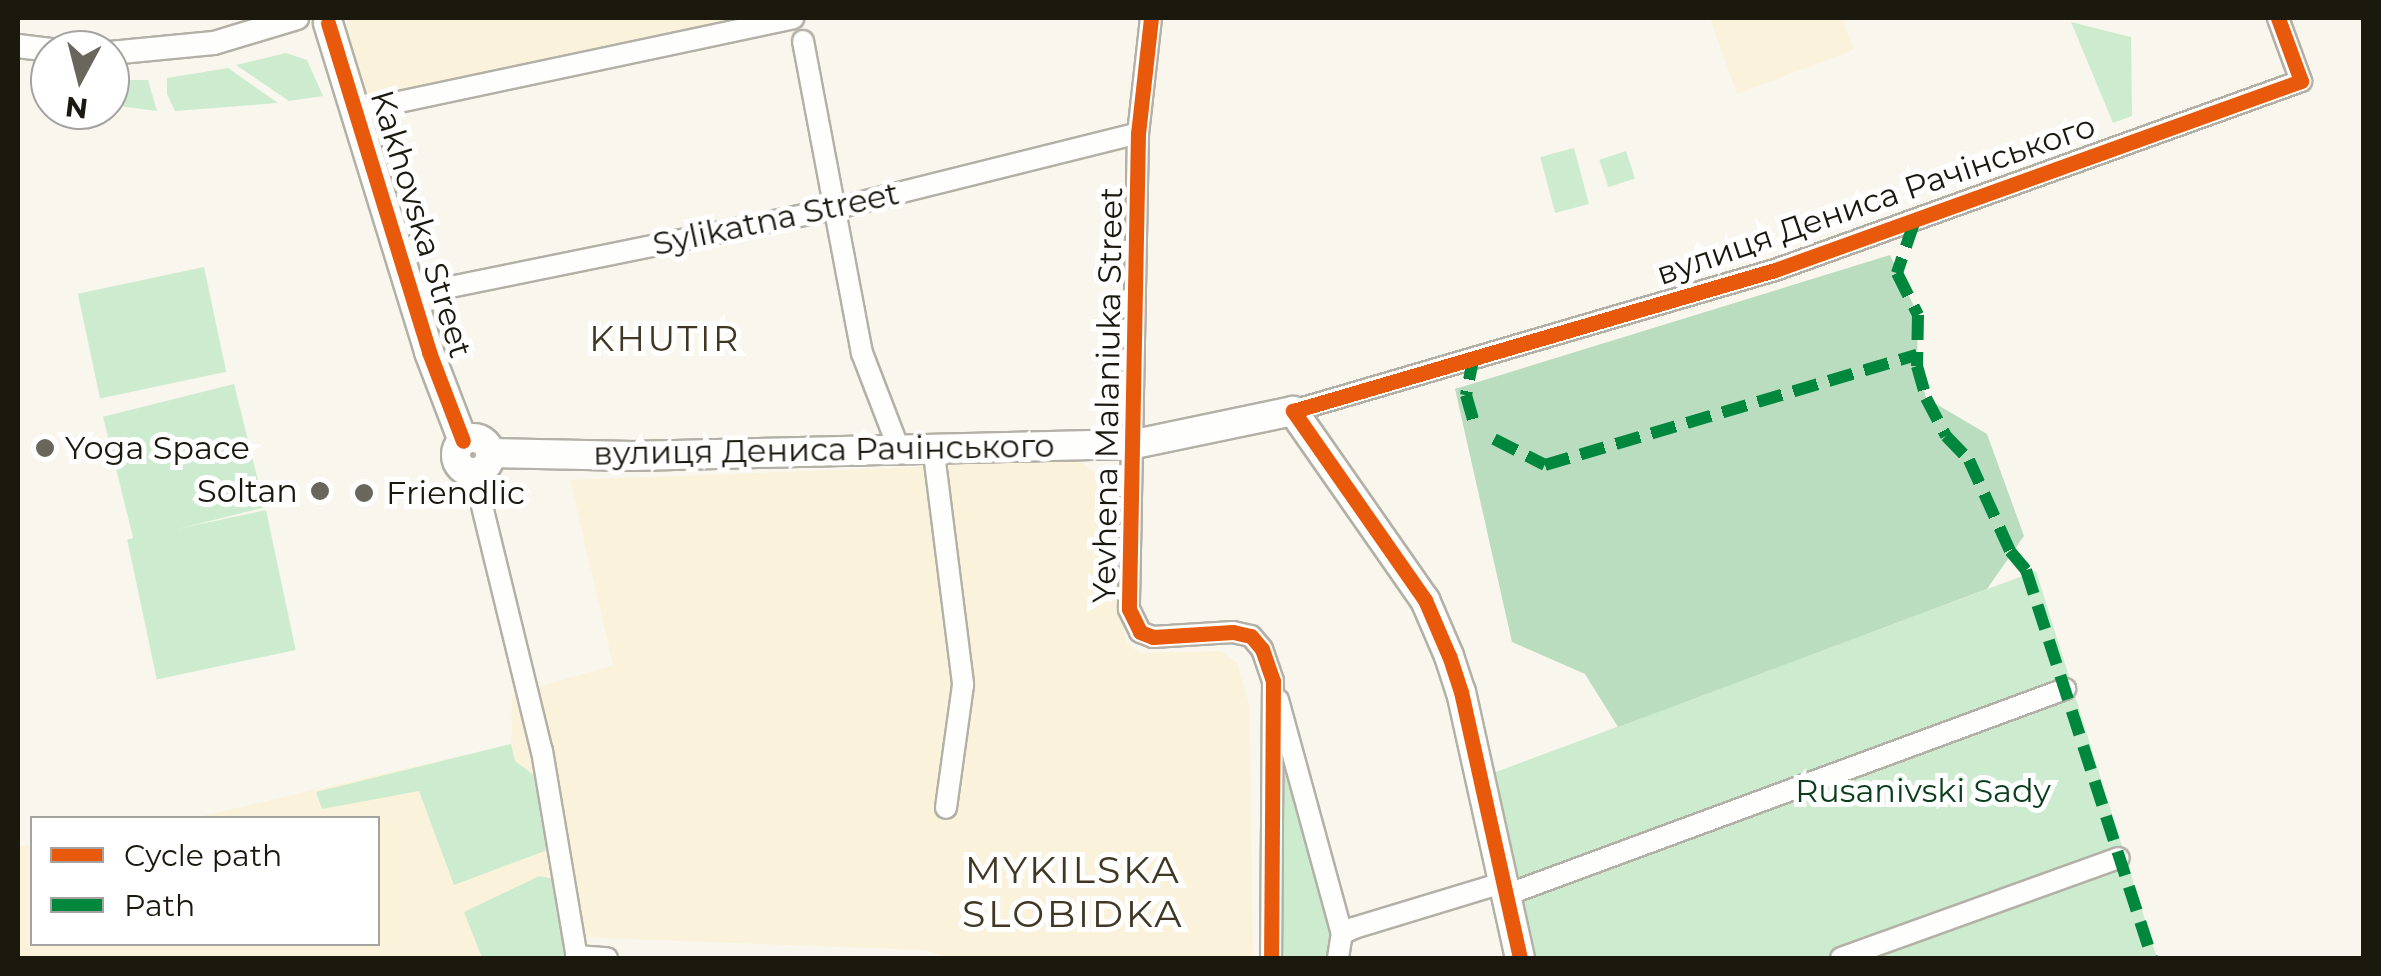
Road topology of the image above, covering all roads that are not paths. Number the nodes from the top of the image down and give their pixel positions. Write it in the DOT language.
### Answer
graph roads {
  1 [pos="297,18"];
  2 [pos="793,18"];
  3 [pos="1151,18"];
  4 [pos="2278,18"];
  5 [pos="326,19"];
  6 [pos="803,40"];
  7 [pos="130,50"];
  8 [pos="357,111"];
  9 [pos="1138,134"];
  10 [pos="834,210"];
  11 [pos="411,295"];
  12 [pos="1292,410"];
  13 [pos="1135,444"];
  14 [pos="933,446"];
  15 [pos="898,447"];
  16 [pos="482,463"];
  17 [pos="1273,681"];
  18 [pos="2065,689"];
  19 [pos="946,808"];
  20 [pos="2119,858"];
  21 [pos="1504,889"];
  22 [pos="1342,934"];
  23 [pos="577,957"];
  24 [pos="606,958"];
  25 [pos="1272,958"];
  26 [pos="1338,958"];
  27 [pos="1520,958"];
  28 [pos="1841,958"];
  1 -- 7 [label="street"];
  2 -- 8 [label="street"];
  3 -- 9 [label="street, Yevhena Malaniuka Street"];
  4 -- 12 [label="street, вулиця Дениса Рачінського"];
  5 -- 8 [label="main road, Kakhovska Street"];
  6 -- 10 [label="street"];
  8 -- 11 [label="main road, Kakhovska Street"];
  9 -- 10 [label="street, Sylikatna Street"];
  9 -- 13 [label="street, Yevhena Malaniuka Street"];
  10 -- 11 [label="street, Sylikatna Street"];
  10 -- 15 [label="street"];
  11 -- 16 [label="main road, Kakhovska Street"];
  12 -- 13 [label="main road, вулиця Дениса Рачінського"];
  12 -- 21 [label="main road"];
  13 -- 14 [label="main road, вулиця Дениса Рачінського"];
  13 -- 17 [label="street, Yevhena Malaniuka Street"];
  14 -- 15 [label="main road, вулиця Дениса Рачінського"];
  14 -- 19 [label="street"];
  15 -- 16 [label="main road, вулиця Дениса Рачінського"];
  16 -- 23 [label="street"];
  17 -- 22 [label="street, Yevhena Malaniuka Street"];
  17 -- 25 [label="street, Yevhena Malaniuka Street"];
  18 -- 21 [label="street"];
  20 -- 28 [label="street"];
  21 -- 22 [label="street"];
  21 -- 27 [label="main road"];
  22 -- 26 [label="street, Yevhena Malaniuka Street"];
  23 -- 24 [label="street"];
}
